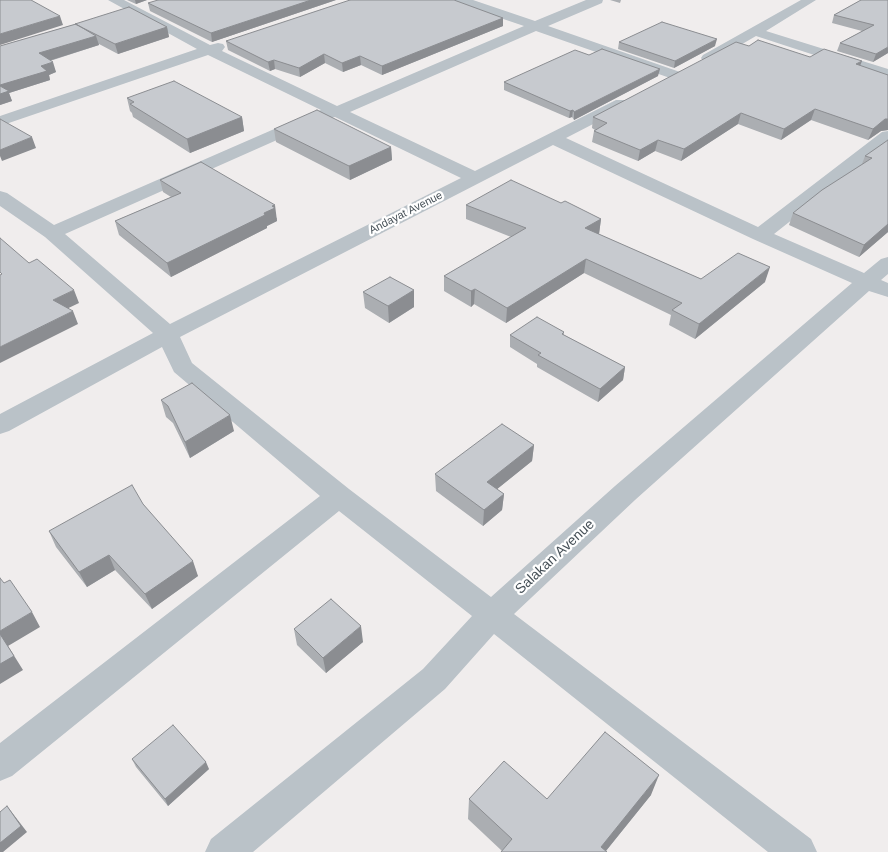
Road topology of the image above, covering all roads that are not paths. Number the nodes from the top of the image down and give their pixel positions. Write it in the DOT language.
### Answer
graph roads {
  1 [pos="114,0"];
  2 [pos="461,0"];
  3 [pos="597,0"];
  4 [pos="810,0"];
  5 [pos="151,6"];
  6 [pos="136,11"];
  7 [pos="118,16"];
  8 [pos="536,26"];
  9 [pos="756,32"];
  10 [pos="227,44"];
  11 [pos="209,50"];
  12 [pos="888,74"];
  13 [pos="675,75"];
  14 [pos="658,84"];
  15 [pos="640,94"];
  16 [pos="336,112"];
  17 [pos="0,121"];
  18 [pos="888,136"];
  19 [pos="555,139"];
  20 [pos="475,178"];
  21 [pos="0,197"];
  22 [pos="52,233"];
  23 [pos="760,235"];
  24 [pos="888,263"];
  25 [pos="877,286"];
  26 [pos="168,334"];
  27 [pos="0,425"];
  28 [pos="340,496"];
  29 [pos="493,614"];
  30 [pos="0,764"];
  31 [pos="224,852"];
  32 [pos="798,852"];
  1 -- 6 [label="street"];
  2 -- 8 [label="street"];
  3 -- 8 [label="street"];
  4 -- 9 [label="street"];
  5 -- 6 [label="street"];
  6 -- 7 [label="street"];
  6 -- 11 [label="street"];
  8 -- 13 [label="street"];
  8 -- 16 [label="street"];
  9 -- 12 [label="street"];
  9 -- 13 [label="street"];
  10 -- 11 [label="street"];
  11 -- 16 [label="street"];
  11 -- 17 [label="street"];
  13 -- 14 [label="street"];
  15 -- 19 [label="street, Andayat Avenue"];
  16 -- 20 [label="street"];
  16 -- 22 [label="street"];
  18 -- 23 [label="street"];
  19 -- 20 [label="street, Andayat Avenue"];
  19 -- 23 [label="street"];
  20 -- 26 [label="street, Andayat Avenue"];
  21 -- 22 [label="street"];
  22 -- 26 [label="street"];
  23 -- 25 [label="street"];
  24 -- 25 [label="street, Salakan Avenue"];
  25 -- 29 [label="street, Salakan Avenue"];
  26 -- 27 [label="street, Andayat Avenue"];
  26 -- 28 [label="street"];
  28 -- 29 [label="street"];
  28 -- 30 [label="street"];
  29 -- 31 [label="street, Salakan Avenue"];
  29 -- 32 [label="street"];
}
